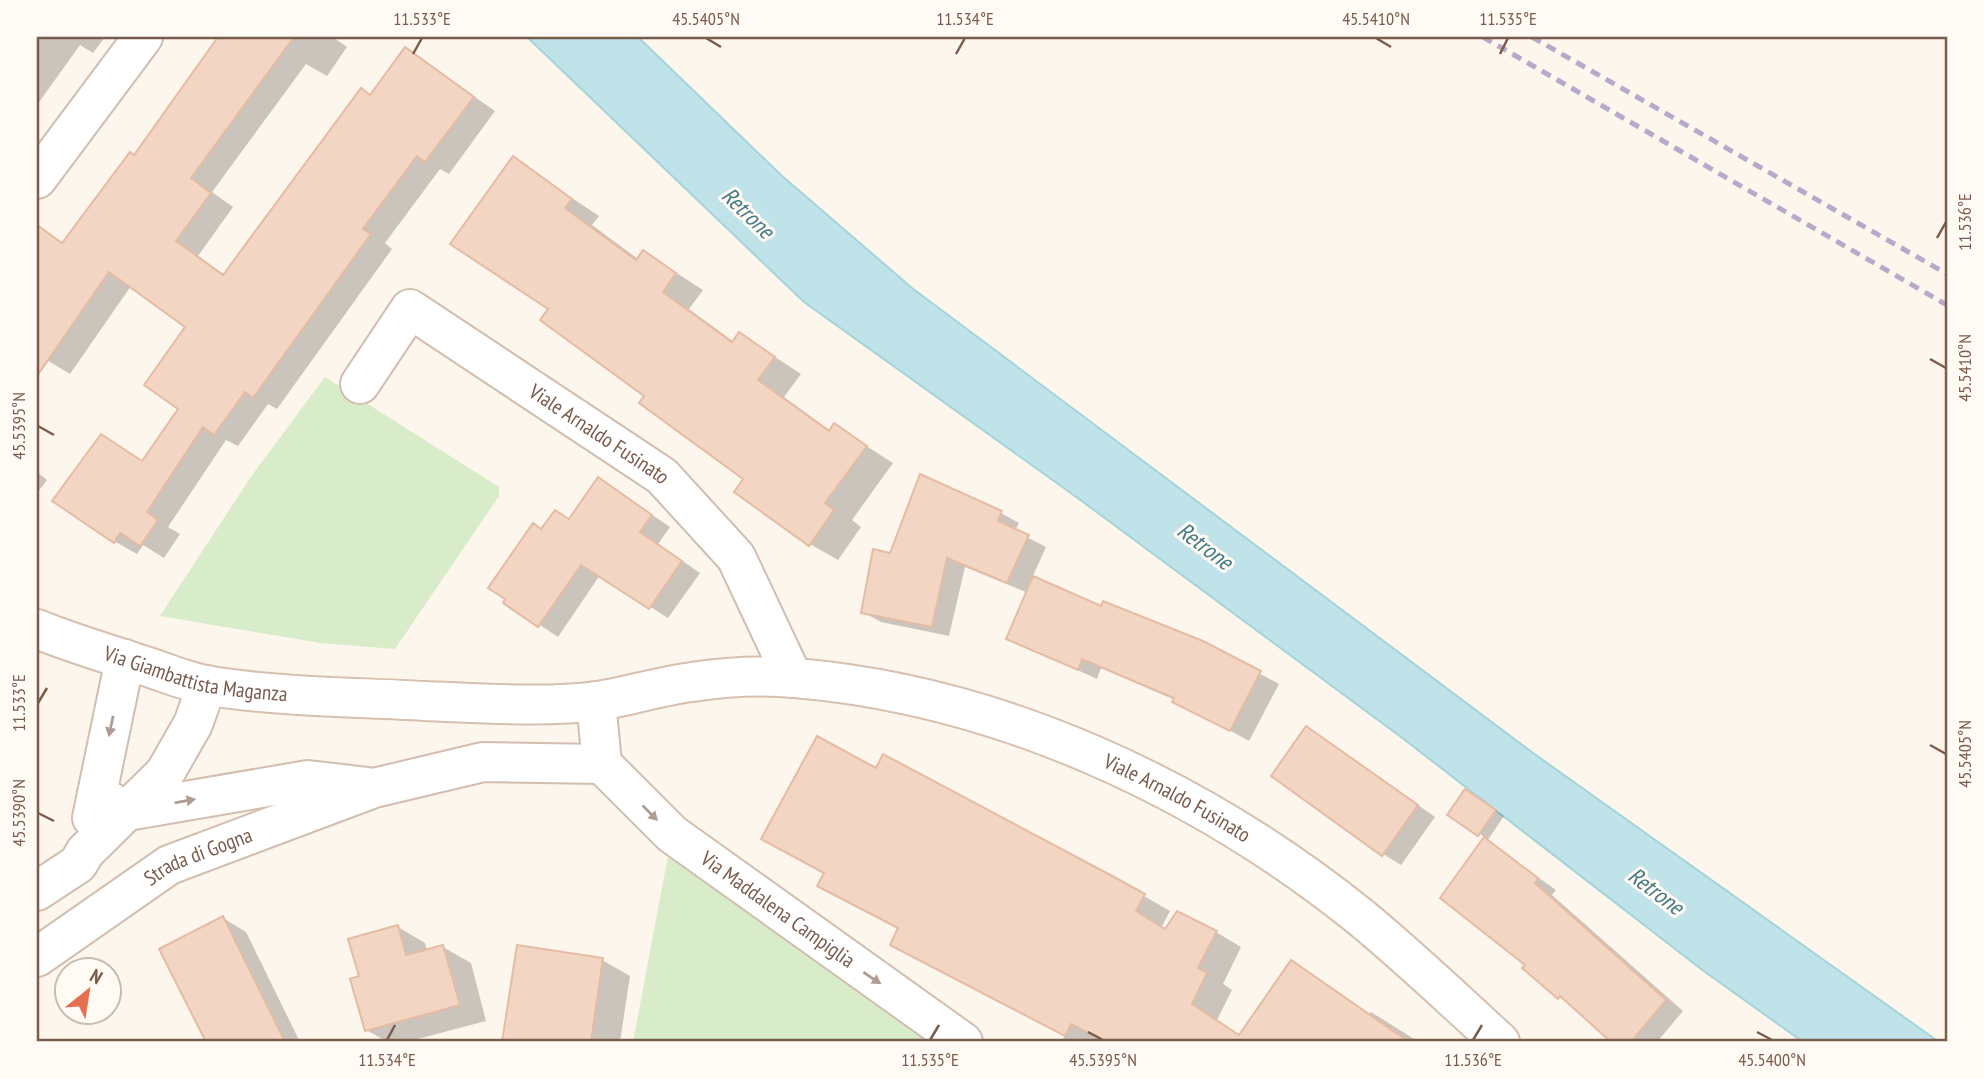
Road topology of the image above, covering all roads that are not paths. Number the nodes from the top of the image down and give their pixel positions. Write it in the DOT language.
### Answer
graph roads {
  1 [pos="143,37"];
  2 [pos="37,178"];
  3 [pos="360,384"];
  4 [pos="37,629"];
  5 [pos="125,659"];
  6 [pos="793,678"];
  7 [pos="207,685"];
  8 [pos="358,699"];
  9 [pos="596,701"];
  10 [pos="602,765"];
  11 [pos="374,788"];
  12 [pos="112,803"];
  13 [pos="37,891"];
  14 [pos="37,957"];
  15 [pos="963,1042"];
  16 [pos="1500,1042"];
  1 -- 2 [label="street"];
  3 -- 6 [label="street, Viale Arnaldo Fusinato"];
  4 -- 5 [label="street, Via Giambattista Maganza"];
  5 -- 7 [label="street, Via Giambattista Maganza"];
  5 -- 12 [label="street, one-way"];
  6 -- 9 [label="street, Viale Arnaldo Fusinato"];
  6 -- 16 [label="street, Viale Arnaldo Fusinato"];
  7 -- 8 [label="street, Via Giambattista Maganza"];
  7 -- 12 [label="street"];
  8 -- 9 [label="street, Viale Arnaldo Fusinato"];
  9 -- 10 [label="street"];
  10 -- 11 [label="street, Strada di Gogna"];
  10 -- 15 [label="street, Via Maddalena Campiglia, one-way"];
  12 -- 11 [label="street, Strada di Gogna, one-way"];
  11 -- 14 [label="street, Strada di Gogna"];
  12 -- 13 [label="street"];
}
